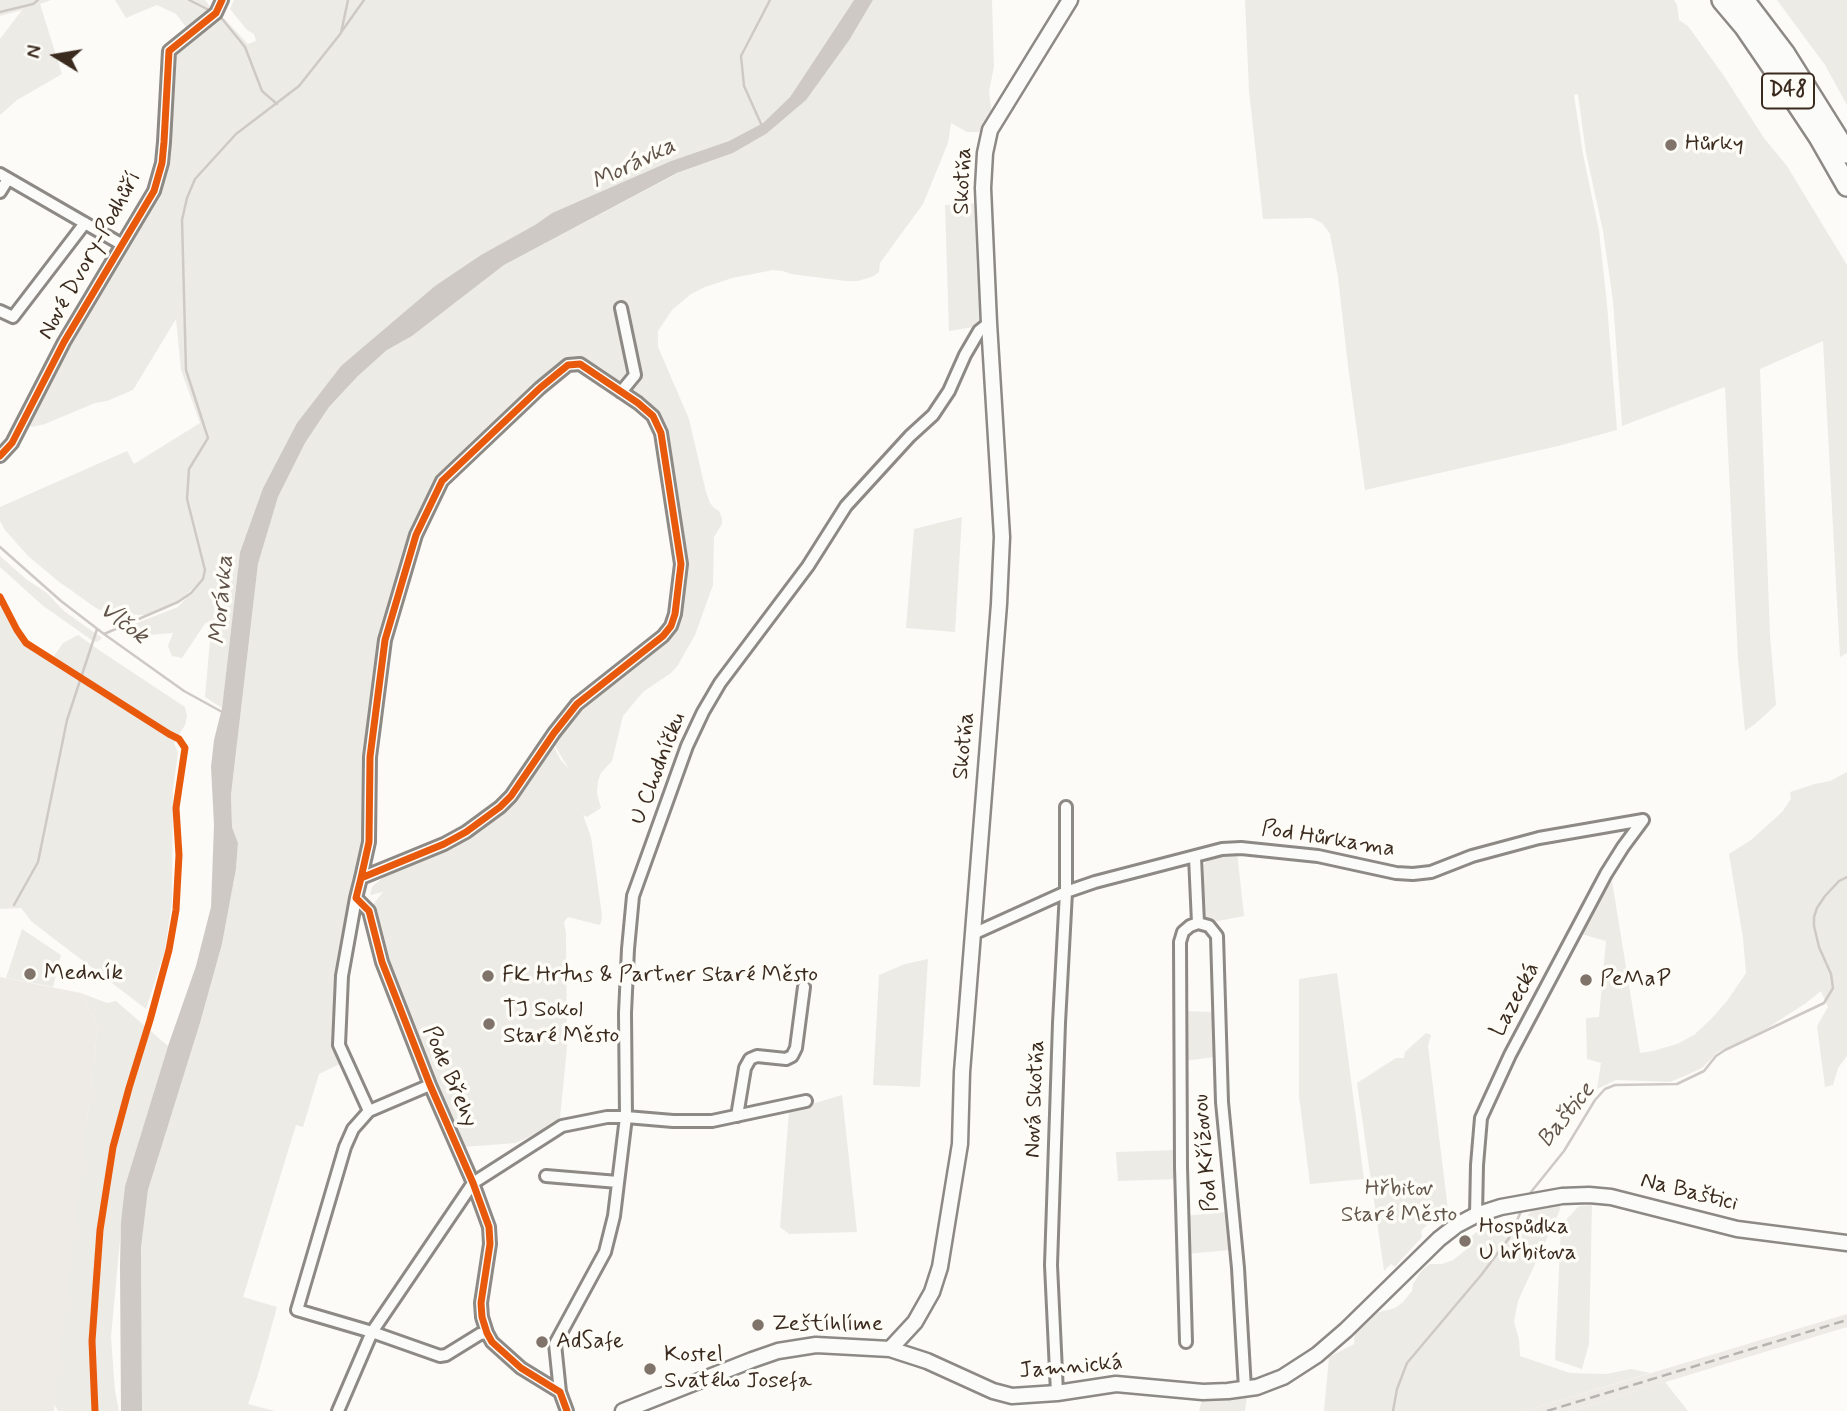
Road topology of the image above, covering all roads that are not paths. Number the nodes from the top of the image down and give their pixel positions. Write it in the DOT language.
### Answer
graph roads {
  1 [pos="222,0"];
  2 [pos="1070,0"];
  3 [pos="1722,0"];
  4 [pos="1744,0"];
  5 [pos="1847,153"];
  6 [pos="4,176"];
  7 [pos="1847,186"];
  8 [pos="0,192"];
  9 [pos="85,223"];
  10 [pos="121,244"];
  11 [pos="621,309"];
  12 [pos="0,311"];
  13 [pos="989,323"];
  14 [pos="621,391"];
  15 [pos="0,456"];
  16 [pos="1066,807"];
  17 [pos="1643,820"];
  18 [pos="1195,857"];
  19 [pos="361,878"];
  20 [pos="1066,892"];
  21 [pos="356,898"];
  22 [pos="1198,923"];
  23 [pos="973,934"];
  24 [pos="804,987"];
  25 [pos="430,1085"];
  26 [pos="806,1101"];
  27 [pos="369,1111"];
  28 [pos="737,1116"];
  29 [pos="626,1117"];
  30 [pos="546,1176"];
  31 [pos="618,1182"];
  32 [pos="474,1183"];
  33 [pos="1521,1203"];
  34 [pos="1476,1215"];
  35 [pos="1847,1244"];
  36 [pos="372,1332"];
  37 [pos="487,1333"];
  38 [pos="1186,1342"];
  39 [pos="890,1349"];
  40 [pos="1245,1389"];
  41 [pos="560,1392"];
  42 [pos="1056,1393"];
  43 [pos="338,1411"];
  44 [pos="567,1411"];
  45 [pos="623,1411"];
  1 -- 10 [label="street, Nové Dvory-Podhůří"];
  2 -- 13 [label="street, Skotňa"];
  3 -- 7 [label="highway, D48"];
  4 -- 5 [label="highway, D48"];
  6 -- 8 [label="street, Nové Dvory-Podhůří"];
  6 -- 9 [label="street, Nové Dvory-Podhůří"];
  9 -- 10 [label="street, Nové Dvory-Podhůří"];
  9 -- 12 [label="street, Nové Dvory-Podhůří"];
  10 -- 15 [label="street, Nové Dvory-Podhůří"];
  11 -- 14 [label="street"];
  13 -- 23 [label="street, Skotňa"];
  13 -- 29 [label="street, U Chodníčku"];
  14 -- 19 [label="street"];
  14 -- 19 [label="street"];
  16 -- 20 [label="street, Nová Skotňa"];
  17 -- 18 [label="street, Pod Hůrkama"];
  17 -- 34 [label="street, Lazecká"];
  18 -- 20 [label="street, Pod Hůrkama"];
  18 -- 22 [label="street"];
  19 -- 21 [label="street"];
  20 -- 23 [label="street, Pod Hůrkama"];
  20 -- 42 [label="street, Nová Skotňa"];
  21 -- 25 [label="street, Pode Břehy"];
  21 -- 27 [label="street"];
  22 -- 38 [label="street, Pod Křížovou"];
  22 -- 40 [label="street, Pod Křížovou"];
  23 -- 39 [label="street, Skotňa"];
  24 -- 28 [label="street"];
  25 -- 27 [label="street, Pode Břehy"];
  25 -- 32 [label="street, Pode Břehy"];
  26 -- 28 [label="street"];
  27 -- 36 [label="street"];
  28 -- 29 [label="street"];
  29 -- 31 [label="street, U Chodníčku"];
  29 -- 32 [label="street"];
  30 -- 31 [label="street"];
  31 -- 41 [label="street, U Chodníčku"];
  32 -- 36 [label="street"];
  32 -- 37 [label="street, Pode Břehy"];
  33 -- 34 [label="street, Jamnická"];
  33 -- 35 [label="street, Na Baštici"];
  34 -- 40 [label="street, Jamnická"];
  36 -- 37 [label="street"];
  36 -- 43 [label="street"];
  37 -- 41 [label="street"];
  39 -- 42 [label="street, Jamnická"];
  39 -- 45 [label="street, Jamnická"];
  40 -- 42 [label="street, Jamnická"];
  41 -- 44 [label="street"];
}
